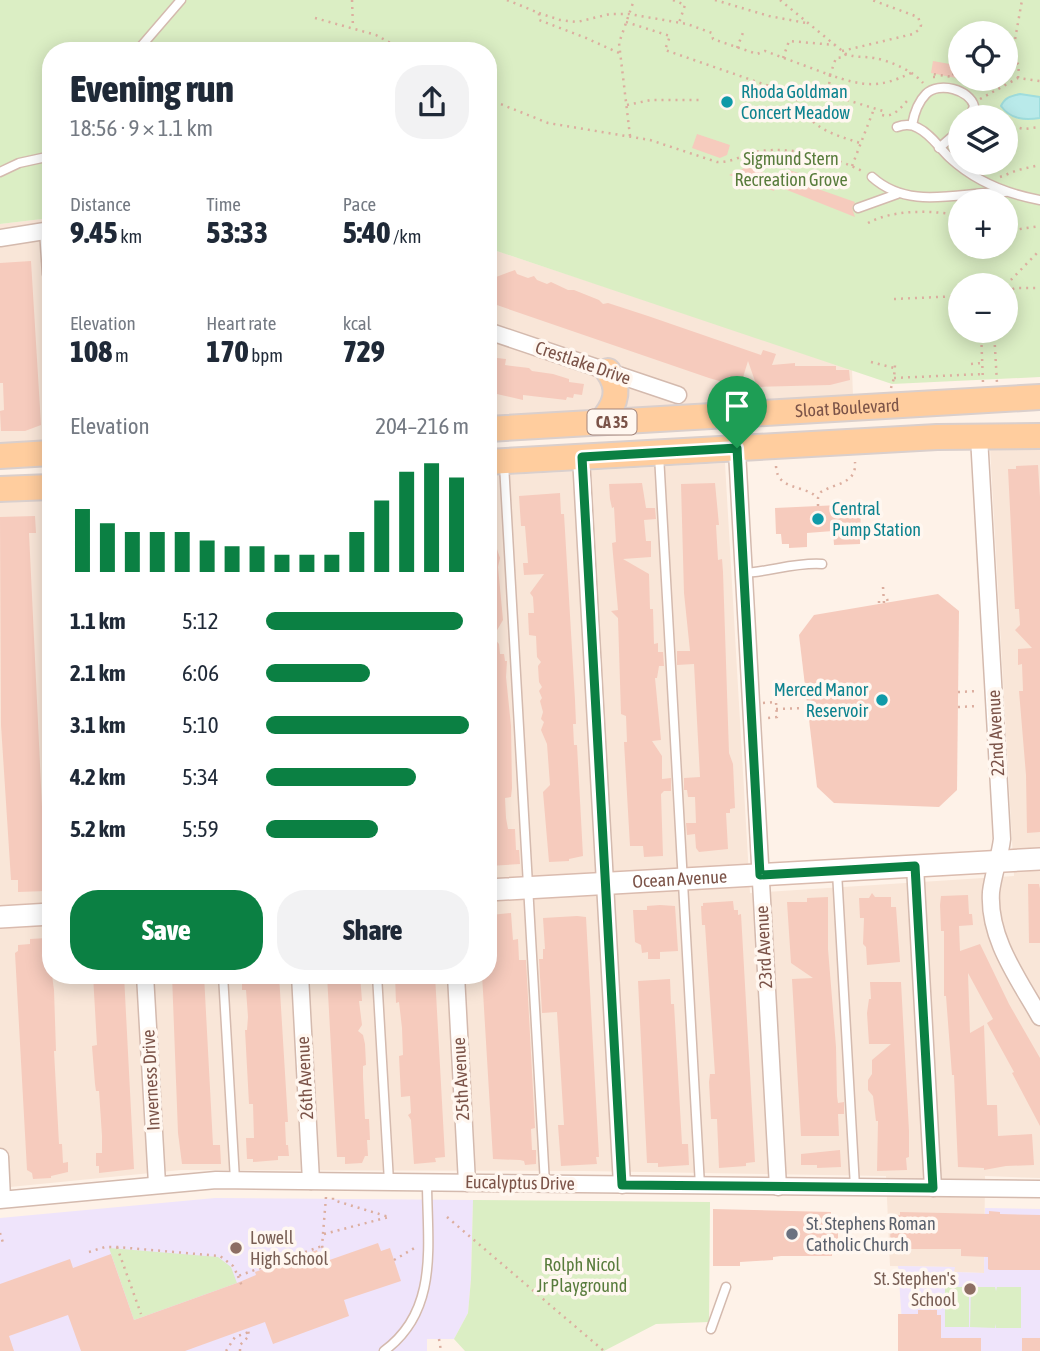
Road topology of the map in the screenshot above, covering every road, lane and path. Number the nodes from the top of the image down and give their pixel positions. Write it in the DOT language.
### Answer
graph roads {
  1 [pos="181,0"];
  2 [pos="352,0"];
  3 [pos="506,0"];
  4 [pos="634,0"];
  5 [pos="673,0"];
  6 [pos="715,0"];
  7 [pos="780,0"];
  8 [pos="872,0"];
  9 [pos="1022,0"];
  10 [pos="539,13"];
  11 [pos="629,14"];
  12 [pos="315,18"];
  13 [pos="626,22"];
  14 [pos="678,23"];
  15 [pos="1018,23"];
  16 [pos="809,24"];
  17 [pos="353,28"];
  18 [pos="744,30"];
  19 [pos="145,42"];
  20 [pos="391,42"];
  21 [pos="835,45"];
  22 [pos="737,48"];
  23 [pos="841,51"];
  24 [pos="620,53"];
  25 [pos="846,54"];
  26 [pos="783,58"];
  27 [pos="1018,64"];
  28 [pos="911,73"];
  29 [pos="830,75"];
  30 [pos="1018,78"];
  31 [pos="1040,81"];
  32 [pos="923,83"];
  33 [pos="994,91"];
  34 [pos="980,99"];
  35 [pos="703,100"];
  36 [pos="497,103"];
  37 [pos="627,105"];
  38 [pos="974,105"];
  39 [pos="912,125"];
  40 [pos="897,127"];
  41 [pos="1040,127"];
  42 [pos="1018,128"];
  43 [pos="630,136"];
  44 [pos="948,140"];
  45 [pos="860,143"];
  46 [pos="939,148"];
  47 [pos="42,158"];
  48 [pos="1040,165"];
  49 [pos="852,166"];
  50 [pos="0,172"];
  51 [pos="872,177"];
  52 [pos="991,184"];
  53 [pos="1002,189"];
  54 [pos="897,194"];
  55 [pos="1018,194"];
  56 [pos="948,196"];
  57 [pos="1040,200"];
  58 [pos="858,208"];
  59 [pos="948,214"];
  60 [pos="868,223"];
  61 [pos="1040,226"];
  62 [pos="1018,229"];
  63 [pos="42,231"];
  64 [pos="0,238"];
  65 [pos="1040,250"];
  66 [pos="1018,276"];
  67 [pos="1018,288"];
  68 [pos="1040,288"];
  69 [pos="948,297"];
  70 [pos="894,299"];
  71 [pos="497,334"];
  72 [pos="981,343"];
  73 [pos="995,343"];
  74 [pos="871,362"];
  75 [pos="982,363"];
  76 [pos="971,364"];
  77 [pos="608,371"];
  78 [pos="983,374"];
  79 [pos="894,378"];
  80 [pos="983,383"];
  81 [pos="997,383"];
  82 [pos="891,388"];
  83 [pos="678,395"];
  84 [pos="1040,397"];
  85 [pos="735,415"];
  86 [pos="601,422"];
  87 [pos="497,428"];
  88 [pos="1040,436"];
  89 [pos="979,437"];
  90 [pos="737,448"];
  91 [pos="659,453"];
  92 [pos="42,454"];
  93 [pos="0,456"];
  94 [pos="582,457"];
  95 [pos="855,461"];
  96 [pos="497,462"];
  97 [pos="776,466"];
  98 [pos="497,475"];
  99 [pos="42,487"];
  100 [pos="0,489"];
  101 [pos="818,498"];
  102 [pos="818,506"];
  103 [pos="822,564"];
  104 [pos="743,573"];
  105 [pos="883,587"];
  106 [pos="886,602"];
  107 [pos="979,691"];
  108 [pos="958,692"];
  109 [pos="767,702"];
  110 [pos="980,706"];
  111 [pos="808,708"];
  112 [pos="958,708"];
  113 [pos="776,709"];
  114 [pos="769,718"];
  115 [pos="1040,859"];
  116 [pos="998,862"];
  117 [pos="915,866"];
  118 [pos="837,870"];
  119 [pos="760,875"];
  120 [pos="683,879"];
  121 [pos="606,883"];
  122 [pos="528,887"];
  123 [pos="497,889"];
  124 [pos="42,915"];
  125 [pos="0,917"];
  126 [pos="145,984"];
  127 [pos="224,984"];
  128 [pos="300,984"];
  129 [pos="378,984"];
  130 [pos="456,984"];
  131 [pos="1040,1017"];
  132 [pos="0,1157"];
  133 [pos="235,1180"];
  134 [pos="311,1181"];
  135 [pos="389,1182"];
  136 [pos="427,1182"];
  137 [pos="467,1183"];
  138 [pos="156,1184"];
  139 [pos="545,1184"];
  140 [pos="622,1185"];
  141 [pos="700,1186"];
  142 [pos="778,1186"];
  143 [pos="855,1187"];
  144 [pos="933,1188"];
  145 [pos="1040,1189"];
  146 [pos="326,1197"];
  147 [pos="333,1197"];
  148 [pos="1,1199"];
  149 [pos="447,1217"];
  150 [pos="0,1233"];
  151 [pos="324,1234"];
  152 [pos="427,1241"];
  153 [pos="4,1246"];
  154 [pos="323,1246"];
  155 [pos="117,1247"];
  156 [pos="89,1252"];
  157 [pos="327,1261"];
  158 [pos="394,1261"];
  159 [pos="238,1276"];
  160 [pos="726,1287"];
  161 [pos="243,1289"];
  162 [pos="141,1314"];
  163 [pos="711,1329"];
  164 [pos="439,1339"];
  165 [pos="226,1351"];
  166 [pos="240,1351"];
  167 [pos="384,1351"];
  168 [pos="441,1351"];
  169 [pos="604,1351"];
  1 -- 19 [label="lane"];
  2 -- 17 [label="path"];
  3 -- 10 [label="path"];
  4 -- 11 [label="path"];
  5 -- 14 [label="path"];
  6 -- 16 [label="path"];
  7 -- 16 [label="path"];
  8 -- 23 [label="path"];
  9 -- 15 [label="path"];
  10 -- 11 [label="path"];
  10 -- 24 [label="path"];
  11 -- 13 [label="path"];
  11 -- 14 [label="path"];
  12 -- 17 [label="path"];
  13 -- 24 [label="path"];
  13 -- 45 [label="path"];
  14 -- 22 [label="path"];
  16 -- 21 [label="path"];
  17 -- 20 [label="path"];
  18 -- 22 [label="path"];
  21 -- 23 [label="path"];
  21 -- 26 [label="path"];
  22 -- 26 [label="path"];
  23 -- 25 [label="path"];
  24 -- 37 [label="path"];
  25 -- 28 [label="path"];
  25 -- 29 [label="path"];
  26 -- 29 [label="path"];
  27 -- 30 [label="path"];
  28 -- 29 [label="path"];
  28 -- 32 [label="path"];
  29 -- 45 [label="path"];
  30 -- 31 [label="path"];
  33 -- 34 [label="path"];
  35 -- 37 [label="path"];
  36 -- 43 [label="path"];
  37 -- 43 [label="path"];
  38 -- 39 [label="lane"];
  39 -- 40 [label="lane"];
  39 -- 46 [label="lane"];
  41 -- 42 [label="path"];
  43 -- 49 [label="path"];
  44 -- 46 [label="lane"];
  45 -- 49 [label="path"];
  46 -- 52 [label="lane"];
  47 -- 50 [label="lane"];
  48 -- 52 [label="path"];
  49 -- 51 [label="path"];
  51 -- 54 [label="lane"];
  52 -- 53 [label="lane"];
  54 -- 56 [label="lane"];
  54 -- 58 [label="lane"];
  55 -- 57 [label="lane"];
  59 -- 60 [label="path"];
  61 -- 62 [label="path"];
  63 -- 64 [label="street"];
  65 -- 66 [label="path"];
  67 -- 68 [label="path"];
  69 -- 70 [label="path"];
  71 -- 77 [label="street, Crestlake Drive"];
  72 -- 75 [label="path"];
  73 -- 81 [label="path"];
  74 -- 79 [label="path"];
  75 -- 76 [label="path"];
  75 -- 78 [label="path"];
  77 -- 83 [label="street, Crestlake Drive"];
  77 -- 86 [label="main road"];
  78 -- 79 [label="path"];
  78 -- 80 [label="path"];
  79 -- 82 [label="path"];
  84 -- 85 [label="main road, Sloat Boulevard / CA 35"];
  85 -- 86 [label="main road, Sloat Boulevard / CA 35"];
  85 -- 90 [label="street, 23rd Avenue"];
  86 -- 87 [label="main road, Sloat Boulevard / CA 35"];
  88 -- 89 [label="main road, Sloat Boulevard / CA 35"];
  89 -- 90 [label="main road, Sloat Boulevard / CA 35"];
  89 -- 116 [label="street, 22nd Avenue"];
  90 -- 91 [label="main road, Sloat Boulevard / CA 35"];
  90 -- 104 [label="street, 23rd Avenue"];
  91 -- 94 [label="main road, Sloat Boulevard / CA 35"];
  91 -- 120 [label="lane"];
  92 -- 93 [label="main road"];
  94 -- 96 [label="main road, Sloat Boulevard / CA 35"];
  94 -- 121 [label="street"];
  95 -- 101 [label="path"];
  97 -- 101 [label="path"];
  98 -- 122 [label="lane"];
  99 -- 100 [label="main road"];
  101 -- 102 [label="path"];
  103 -- 104 [label="lane"];
  104 -- 119 [label="street, 23rd Avenue"];
  105 -- 106 [label="path"];
  107 -- 108 [label="path"];
  109 -- 113 [label="path"];
  110 -- 112 [label="path"];
  111 -- 113 [label="path"];
  113 -- 114 [label="path"];
  115 -- 116 [label="street, Ocean Avenue"];
  116 -- 117 [label="street, Ocean Avenue"];
  116 -- 131 [label="street, 22nd Avenue"];
  117 -- 118 [label="street, Ocean Avenue"];
  117 -- 144 [label="street"];
  118 -- 119 [label="street, Ocean Avenue"];
  118 -- 143 [label="lane"];
  119 -- 120 [label="street, Ocean Avenue"];
  119 -- 142 [label="street, 23rd Avenue"];
  120 -- 121 [label="street, Ocean Avenue"];
  120 -- 141 [label="lane"];
  121 -- 122 [label="street, Ocean Avenue"];
  121 -- 140 [label="street"];
  122 -- 123 [label="street, Ocean Avenue"];
  122 -- 139 [label="lane"];
  124 -- 125 [label="street"];
  126 -- 138 [label="street, Inverness Drive"];
  127 -- 133 [label="lane"];
  128 -- 134 [label="street, 26th Avenue"];
  129 -- 135 [label="lane"];
  130 -- 137 [label="street, 25th Avenue"];
  132 -- 148 [label="street"];
  133 -- 134 [label="street, Eucalyptus Drive"];
  133 -- 138 [label="street, Eucalyptus Drive"];
  134 -- 135 [label="street, Eucalyptus Drive"];
  135 -- 136 [label="street, Eucalyptus Drive"];
  136 -- 137 [label="street, Eucalyptus Drive"];
  136 -- 152 [label="lane"];
  137 -- 139 [label="street, Eucalyptus Drive"];
  138 -- 148 [label="street, Eucalyptus Drive"];
  139 -- 140 [label="street, Eucalyptus Drive"];
  140 -- 141 [label="street, Eucalyptus Drive"];
  141 -- 142 [label="street, Eucalyptus Drive"];
  142 -- 143 [label="street, Eucalyptus Drive"];
  143 -- 144 [label="street, Eucalyptus Drive"];
  144 -- 145 [label="street, Eucalyptus Drive"];
  146 -- 151 [label="path"];
  147 -- 151 [label="path"];
  149 -- 169 [label="path"];
  150 -- 153 [label="path"];
  151 -- 154 [label="path"];
  152 -- 158 [label="path"];
  152 -- 167 [label="lane"];
  154 -- 157 [label="path"];
  154 -- 159 [label="path"];
  155 -- 156 [label="path"];
  155 -- 159 [label="path"];
  155 -- 162 [label="path"];
  159 -- 161 [label="path"];
  160 -- 163 [label="lane"];
  164 -- 168 [label="path"];
  165 -- 166 [label="path"];
}
